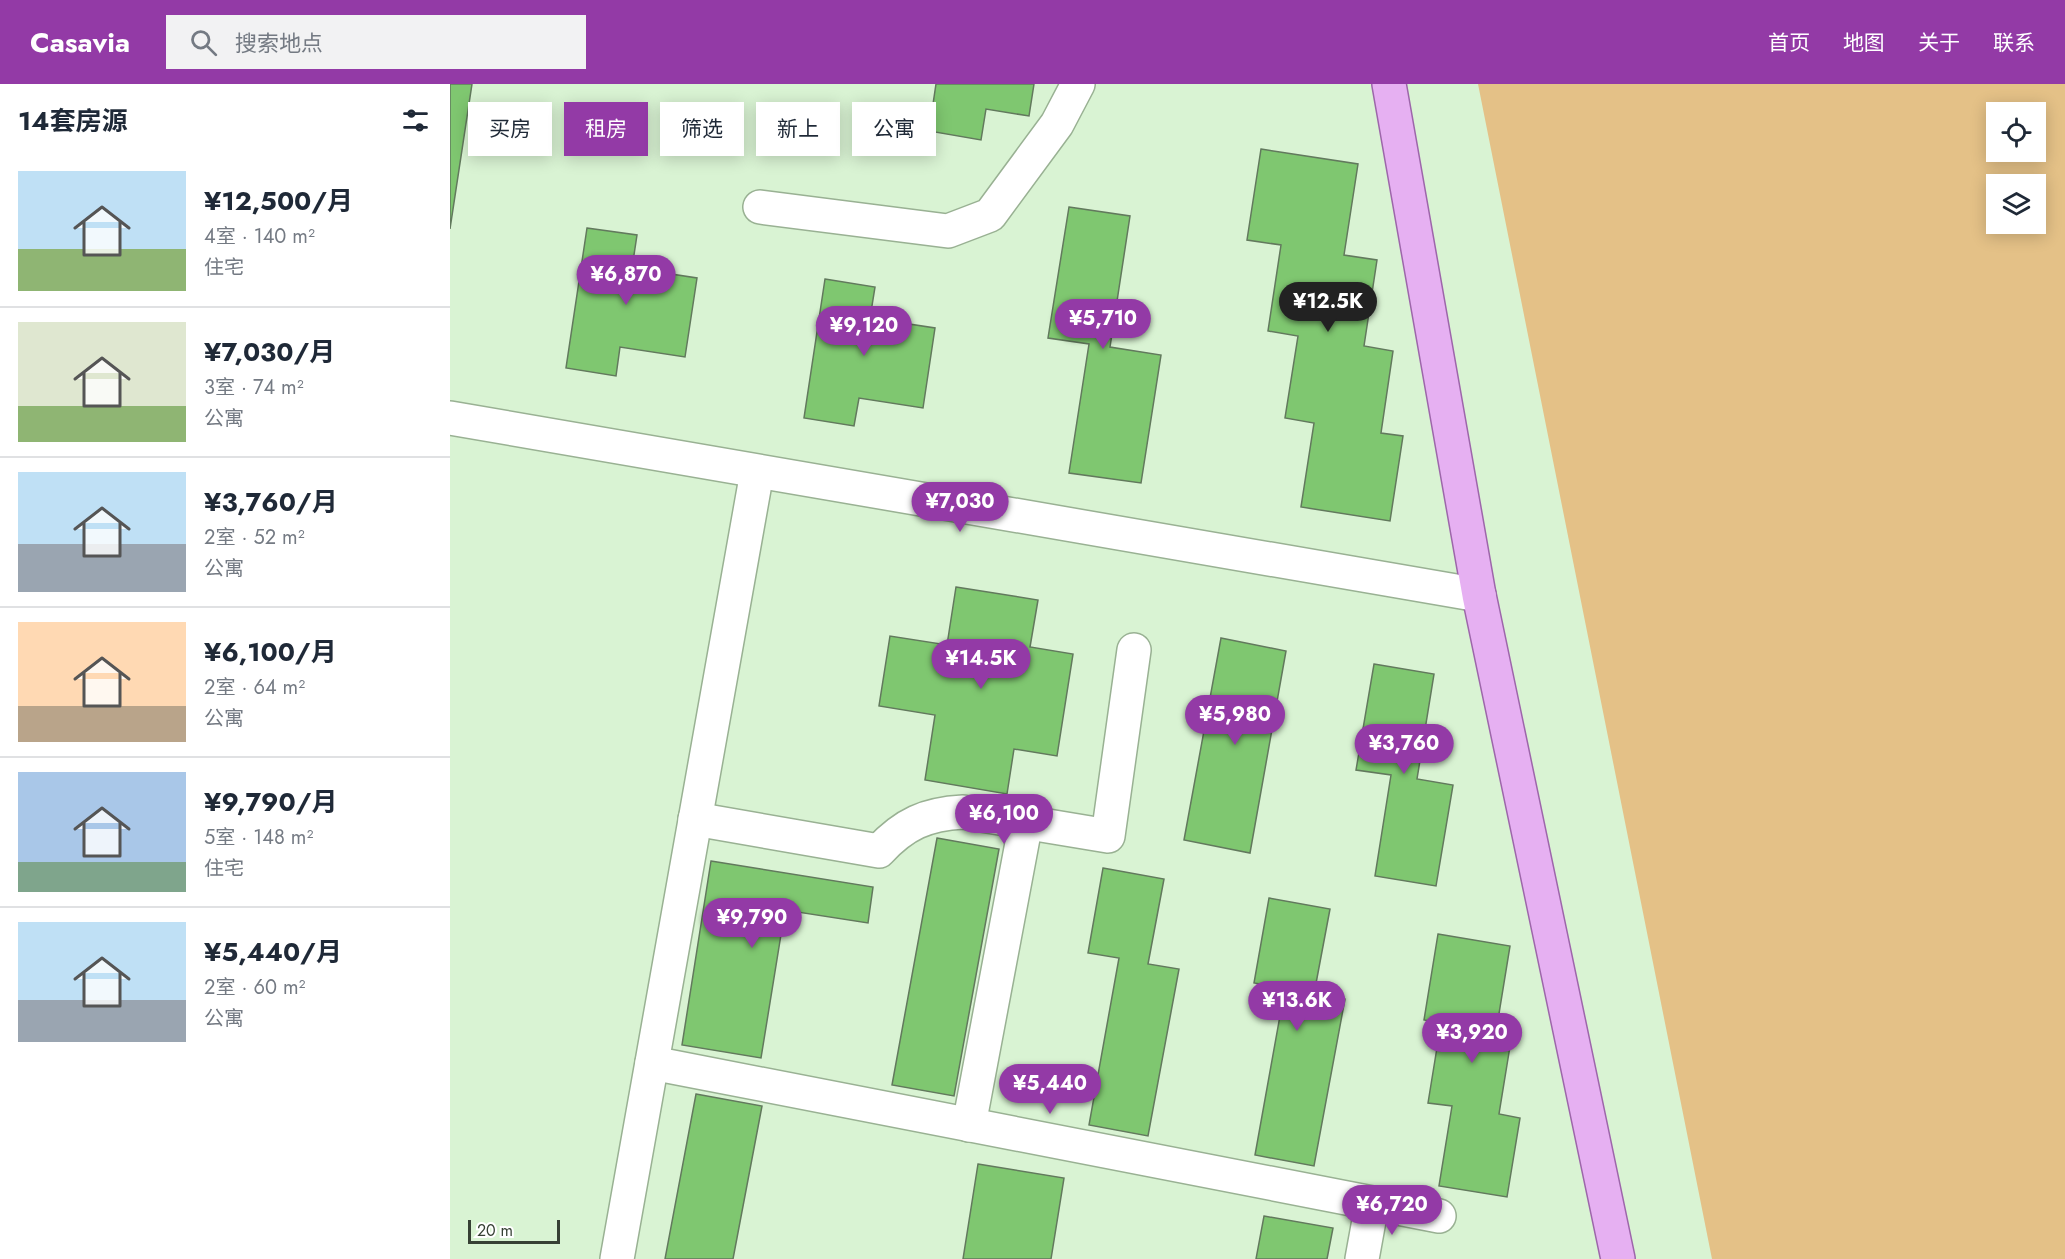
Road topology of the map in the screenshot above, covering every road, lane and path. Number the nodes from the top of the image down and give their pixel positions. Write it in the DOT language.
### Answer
graph roads {
  1 [pos="1078,84"];
  2 [pos="1389,84"];
  3 [pos="760,207"];
  4 [pos="450,418"];
  5 [pos="757,472"];
  6 [pos="1479,595"];
  7 [pos="1134,650"];
  8 [pos="695,819"];
  9 [pos="1026,822"];
  10 [pos="652,1063"];
  11 [pos="969,1125"];
  12 [pos="1372,1204"];
  13 [pos="1439,1216"];
  14 [pos="617,1259"];
  15 [pos="1362,1259"];
  16 [pos="1618,1259"];
  1 -- 3 [label="street"];
  2 -- 6 [label="main road"];
  4 -- 5 [label="street"];
  5 -- 6 [label="street"];
  5 -- 8 [label="street"];
  6 -- 16 [label="main road"];
  7 -- 9 [label="street"];
  8 -- 9 [label="street"];
  8 -- 10 [label="street"];
  9 -- 11 [label="street"];
  10 -- 11 [label="street"];
  10 -- 14 [label="street"];
  11 -- 12 [label="street"];
  12 -- 13 [label="street"];
  12 -- 15 [label="street"];
}
